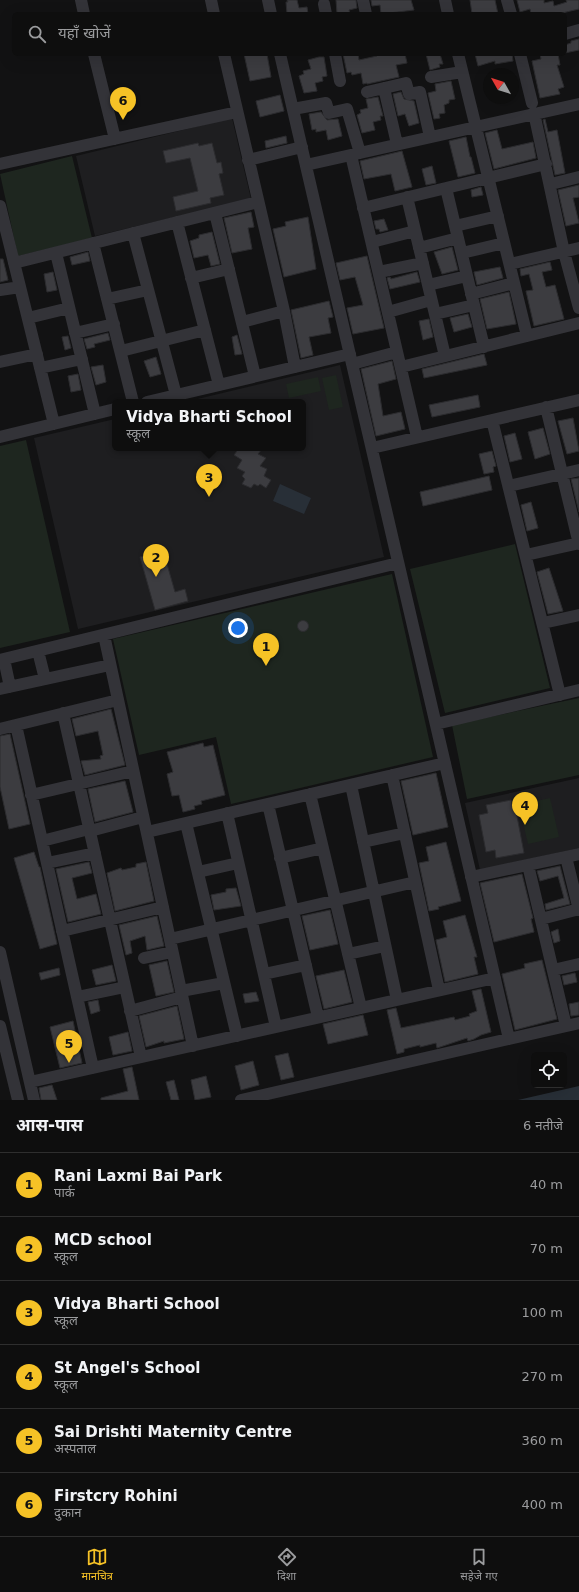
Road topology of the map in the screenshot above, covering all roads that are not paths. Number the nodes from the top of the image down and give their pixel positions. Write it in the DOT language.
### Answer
graph roads {
  1 [pos="81,0"];
  2 [pos="211,0"];
  3 [pos="268,0"];
  4 [pos="363,0"];
  5 [pos="445,0"];
  6 [pos="507,0"];
  7 [pos="84,12"];
  8 [pos="214,12"];
  9 [pos="271,12"];
  10 [pos="366,12"];
  11 [pos="448,12"];
  12 [pos="510,12"];
  13 [pos="579,30"];
  14 [pos="567,33"];
  15 [pos="94,56"];
  16 [pos="224,56"];
  17 [pos="280,56"];
  18 [pos="335,56"];
  19 [pos="458,56"];
  20 [pos="520,56"];
  21 [pos="462,72"];
  22 [pos="432,77"];
  23 [pos="340,81"];
  24 [pos="384,88"];
  25 [pos="367,92"];
  26 [pos="579,104"];
  27 [pos="533,108"];
  28 [pos="293,109"];
  29 [pos="237,112"];
  30 [pos="476,126"];
  31 [pos="430,137"];
  32 [pos="115,139"];
  33 [pos="397,144"];
  34 [pos="302,147"];
  35 [pos="355,154"];
  36 [pos="248,160"];
  37 [pos="0,164"];
  38 [pos="546,164"];
  39 [pos="306,165"];
  40 [pos="579,177"];
  41 [pos="488,178"];
  42 [pos="551,184"];
  43 [pos="446,188"];
  44 [pos="407,197"];
  45 [pos="258,202"];
  46 [pos="363,208"];
  47 [pos="1,212"];
  48 [pos="215,213"];
  49 [pos="498,216"];
  50 [pos="177,222"];
  51 [pos="455,226"];
  52 [pos="415,231"];
  53 [pos="133,233"];
  54 [pos="458,238"];
  55 [pos="372,242"];
  56 [pos="93,243"];
  57 [pos="504,243"];
  58 [pos="419,248"];
  59 [pos="579,248"];
  60 [pos="564,252"];
  61 [pos="56,253"];
  62 [pos="462,253"];
  63 [pos="423,262"];
  64 [pos="14,263"];
  65 [pos="510,264"];
  66 [pos="229,269"];
  67 [pos="379,272"];
  68 [pos="467,276"];
  69 [pos="191,278"];
  70 [pos="514,283"];
  71 [pos="428,285"];
  72 [pos="20,287"];
  73 [pos="0,290"];
  74 [pos="148,290"];
  75 [pos="107,299"];
  76 [pos="473,299"];
  77 [pos="432,300"];
  78 [pos="69,308"];
  79 [pos="579,308"];
  80 [pos="284,311"];
  81 [pos="388,312"];
  82 [pos="435,314"];
  83 [pos="28,318"];
  84 [pos="242,322"];
  85 [pos="579,323"];
  86 [pos="114,324"];
  87 [pos="204,330"];
  88 [pos="75,333"];
  89 [pos="527,336"];
  90 [pos="161,341"];
  91 [pos="484,347"];
  92 [pos="121,352"];
  93 [pos="397,352"];
  94 [pos="36,354"];
  95 [pos="445,356"];
  96 [pos="82,359"];
  97 [pos="351,359"];
  98 [pos="0,362"];
  99 [pos="295,367"];
  100 [pos="401,367"];
  101 [pos="40,368"];
  102 [pos="255,376"];
  103 [pos="219,385"];
  104 [pos="176,395"];
  105 [pos="132,399"];
  106 [pos="159,399"];
  107 [pos="579,400"];
  108 [pos="546,407"];
  109 [pos="112,411"];
  110 [pos="95,414"];
  111 [pos="492,420"];
  112 [pos="54,424"];
  113 [pos="0,437"];
  114 [pos="418,437"];
  115 [pos="372,448"];
  116 [pos="579,470"];
  117 [pos="562,474"];
  118 [pos="509,486"];
  119 [pos="579,543"];
  120 [pos="526,555"];
  121 [pos="398,563"];
  122 [pos="579,615"];
  123 [pos="543,623"];
  124 [pos="104,635"];
  125 [pos="38,651"];
  126 [pos="2,660"];
  127 [pos="110,665"];
  128 [pos="45,679"];
  129 [pos="5,688"];
  130 [pos="579,690"];
  131 [pos="560,695"];
  132 [pos="118,700"];
  133 [pos="63,713"];
  134 [pos="436,724"];
  135 [pos="16,725"];
  136 [pos="0,729"];
  137 [pos="445,763"];
  138 [pos="133,771"];
  139 [pos="392,775"];
  140 [pos="79,784"];
  141 [pos="350,785"];
  142 [pos="310,794"];
  143 [pos="31,796"];
  144 [pos="268,804"];
  145 [pos="227,813"];
  146 [pos="143,817"];
  147 [pos="186,823"];
  148 [pos="90,830"];
  149 [pos="146,832"];
  150 [pos="405,833"];
  151 [pos="42,841"];
  152 [pos="363,842"];
  153 [pos="323,848"];
  154 [pos="95,853"];
  155 [pos="579,854"];
  156 [pos="566,857"];
  157 [pos="280,858"];
  158 [pos="47,863"];
  159 [pos="238,863"];
  160 [pos="528,865"];
  161 [pos="198,872"];
  162 [pos="471,877"];
  163 [pos="416,882"];
  164 [pos="374,892"];
  165 [pos="336,901"];
  166 [pos="163,907"];
  167 [pos="579,910"];
  168 [pos="293,911"];
  169 [pos="110,919"];
  170 [pos="541,919"];
  171 [pos="252,920"];
  172 [pos="211,930"];
  173 [pos="62,931"];
  174 [pos="170,940"];
  175 [pos="385,946"];
  176 [pos="0,952"];
  177 [pos="172,952"];
  178 [pos="348,954"];
  179 [pos="144,958"];
  180 [pos="579,964"];
  181 [pos="306,965"];
  182 [pos="553,970"];
  183 [pos="264,974"];
  184 [pos="495,978"];
  185 [pos="224,983"];
  186 [pos="125,987"];
  187 [pos="439,990"];
  188 [pos="182,994"];
  189 [pos="77,997"];
  190 [pos="397,1000"];
  191 [pos="361,1008"];
  192 [pos="130,1011"];
  193 [pos="318,1017"];
  194 [pos="579,1023"];
  195 [pos="0,1026"];
  196 [pos="566,1026"];
  197 [pos="276,1027"];
  198 [pos="237,1036"];
  199 [pos="509,1039"];
  200 [pos="193,1046"];
  201 [pos="141,1057"];
  202 [pos="93,1068"];
  203 [pos="30,1082"];
  204 [pos="18,1100"];
  205 [pos="34,1100"];
  206 [pos="241,1100"];
  1 -- 7 [label="street"];
  2 -- 8 [label="street"];
  3 -- 9 [label="street"];
  4 -- 10 [label="street"];
  5 -- 11 [label="street"];
  6 -- 12 [label="street"];
  13 -- 14 [label="street"];
  15 -- 32 [label="street"];
  16 -- 29 [label="street"];
  17 -- 28 [label="street"];
  18 -- 23 [label="street"];
  19 -- 21 [label="street"];
  20 -- 27 [label="street"];
  21 -- 22 [label="street"];
  21 -- 30 [label="street"];
  24 -- 25 [label="street"];
  24 -- 31 [label="street"];
  24 -- 33 [label="street"];
  26 -- 27 [label="street"];
  27 -- 30 [label="street"];
  27 -- 38 [label="street"];
  28 -- 34 [label="street"];
  28 -- 35 [label="street"];
  29 -- 32 [label="street"];
  29 -- 36 [label="street"];
  30 -- 31 [label="street"];
  30 -- 41 [label="street"];
  31 -- 33 [label="street"];
  32 -- 37 [label="street"];
  33 -- 35 [label="street"];
  34 -- 36 [label="street"];
  34 -- 39 [label="street"];
  35 -- 39 [label="street"];
  35 -- 46 [label="street"];
  36 -- 45 [label="street"];
  38 -- 41 [label="street"];
  38 -- 42 [label="street"];
  39 -- 97 [label="street"];
  40 -- 42 [label="street"];
  41 -- 43 [label="street"];
  41 -- 49 [label="street"];
  42 -- 60 [label="street"];
  43 -- 44 [label="street"];
  43 -- 51 [label="street"];
  44 -- 46 [label="street"];
  44 -- 52 [label="street"];
  45 -- 48 [label="street"];
  45 -- 80 [label="street"];
  46 -- 55 [label="street"];
  47 -- 64 [label="street"];
  48 -- 50 [label="street"];
  48 -- 66 [label="street"];
  49 -- 51 [label="street"];
  49 -- 57 [label="street"];
  50 -- 53 [label="street"];
  50 -- 69 [label="street"];
  51 -- 54 [label="street"];
  52 -- 55 [label="street"];
  52 -- 58 [label="street"];
  53 -- 56 [label="street"];
  53 -- 74 [label="street"];
  54 -- 58 [label="street"];
  54 -- 62 [label="street"];
  55 -- 67 [label="street"];
  56 -- 61 [label="street"];
  56 -- 75 [label="street"];
  57 -- 62 [label="street"];
  57 -- 65 [label="street"];
  58 -- 63 [label="street"];
  59 -- 60 [label="street"];
  60 -- 65 [label="street"];
  60 -- 79 [label="street"];
  61 -- 64 [label="street"];
  61 -- 78 [label="street"];
  62 -- 68 [label="street"];
  63 -- 67 [label="street"];
  63 -- 71 [label="street"];
  64 -- 72 [label="street"];
  65 -- 70 [label="street"];
  66 -- 69 [label="street"];
  66 -- 84 [label="street"];
  67 -- 81 [label="street"];
  68 -- 71 [label="street"];
  68 -- 76 [label="street"];
  69 -- 87 [label="street"];
  70 -- 76 [label="street"];
  70 -- 89 [label="street"];
  71 -- 77 [label="street"];
  72 -- 73 [label="street"];
  72 -- 83 [label="street"];
  74 -- 75 [label="street"];
  74 -- 90 [label="street"];
  75 -- 86 [label="street"];
  76 -- 82 [label="street"];
  76 -- 91 [label="street"];
  77 -- 81 [label="street"];
  77 -- 82 [label="street"];
  78 -- 83 [label="street"];
  78 -- 88 [label="street"];
  80 -- 84 [label="street"];
  80 -- 99 [label="street"];
  81 -- 93 [label="street"];
  82 -- 95 [label="street"];
  83 -- 94 [label="street"];
  84 -- 102 [label="street"];
  85 -- 89 [label="street"];
  86 -- 88 [label="street"];
  86 -- 92 [label="street"];
  87 -- 90 [label="street"];
  87 -- 103 [label="street"];
  88 -- 96 [label="street"];
  89 -- 91 [label="street"];
  90 -- 92 [label="street"];
  90 -- 104 [label="street"];
  91 -- 95 [label="street"];
  92 -- 105 [label="street"];
  93 -- 97 [label="street"];
  93 -- 100 [label="street"];
  94 -- 98 [label="street"];
  94 -- 101 [label="street"];
  95 -- 100 [label="street"];
  96 -- 101 [label="street"];
  96 -- 110 [label="street"];
  97 -- 99 [label="street"];
  97 -- 115 [label="street"];
  99 -- 102 [label="street"];
  100 -- 114 [label="street"];
  101 -- 112 [label="street"];
  102 -- 103 [label="street"];
  103 -- 104 [label="street"];
  104 -- 106 [label="street"];
  107 -- 108 [label="street"];
  108 -- 111 [label="street"];
  108 -- 117 [label="street"];
  109 -- 110 [label="street"];
  110 -- 112 [label="street"];
  111 -- 114 [label="street"];
  111 -- 118 [label="street"];
  112 -- 113 [label="street"];
  114 -- 115 [label="street"];
  115 -- 121 [label="street"];
  116 -- 117 [label="street"];
  117 -- 118 [label="street"];
  117 -- 119 [label="street"];
  118 -- 120 [label="street"];
  119 -- 120 [label="street"];
  120 -- 123 [label="street"];
  121 -- 124 [label="street"];
  121 -- 134 [label="street"];
  122 -- 123 [label="street"];
  123 -- 131 [label="street"];
  124 -- 125 [label="street"];
  124 -- 127 [label="street"];
  125 -- 126 [label="street"];
  125 -- 128 [label="street"];
  126 -- 129 [label="street"];
  127 -- 128 [label="street"];
  127 -- 132 [label="street"];
  128 -- 129 [label="street"];
  130 -- 131 [label="street"];
  131 -- 134 [label="street"];
  132 -- 133 [label="street"];
  132 -- 138 [label="street"];
  133 -- 135 [label="street"];
  133 -- 140 [label="street"];
  134 -- 137 [label="street"];
  135 -- 136 [label="street"];
  135 -- 143 [label="street"];
  137 -- 139 [label="street"];
  137 -- 162 [label="street"];
  138 -- 140 [label="street"];
  138 -- 146 [label="street"];
  139 -- 141 [label="street"];
  139 -- 150 [label="street"];
  140 -- 143 [label="street"];
  140 -- 148 [label="street"];
  141 -- 142 [label="street"];
  141 -- 152 [label="street"];
  142 -- 144 [label="street"];
  142 -- 153 [label="street"];
  143 -- 151 [label="street"];
  144 -- 145 [label="street"];
  144 -- 157 [label="street"];
  145 -- 147 [label="street"];
  145 -- 159 [label="street"];
  146 -- 148 [label="street"];
  146 -- 149 [label="street"];
  147 -- 149 [label="street"];
  147 -- 161 [label="street"];
  148 -- 151 [label="street"];
  148 -- 154 [label="street"];
  149 -- 166 [label="street"];
  150 -- 152 [label="street"];
  150 -- 163 [label="street"];
  151 -- 158 [label="street"];
  152 -- 164 [label="street"];
  153 -- 157 [label="street"];
  153 -- 165 [label="street"];
  154 -- 158 [label="street"];
  154 -- 169 [label="street"];
  155 -- 156 [label="street"];
  156 -- 160 [label="street"];
  156 -- 167 [label="street"];
  157 -- 168 [label="street"];
  158 -- 173 [label="street"];
  159 -- 161 [label="street"];
  159 -- 171 [label="street"];
  160 -- 162 [label="street"];
  160 -- 170 [label="street"];
  161 -- 172 [label="street"];
  162 -- 184 [label="street"];
  163 -- 164 [label="street"];
  163 -- 187 [label="street"];
  164 -- 165 [label="street"];
  164 -- 175 [label="street"];
  165 -- 168 [label="street"];
  165 -- 178 [label="street"];
  166 -- 169 [label="street"];
  166 -- 174 [label="street"];
  167 -- 170 [label="street"];
  168 -- 171 [label="street"];
  168 -- 181 [label="street"];
  169 -- 173 [label="street"];
  169 -- 186 [label="street"];
  170 -- 182 [label="street"];
  171 -- 172 [label="street"];
  171 -- 183 [label="street"];
  172 -- 174 [label="street"];
  172 -- 185 [label="street"];
  173 -- 189 [label="street"];
  174 -- 177 [label="street"];
  175 -- 178 [label="street"];
  175 -- 190 [label="street"];
  176 -- 203 [label="street"];
  177 -- 179 [label="street"];
  177 -- 188 [label="street"];
  178 -- 191 [label="street"];
  180 -- 182 [label="street"];
  181 -- 183 [label="street"];
  181 -- 193 [label="street"];
  182 -- 196 [label="street"];
  183 -- 197 [label="street"];
  184 -- 187 [label="street"];
  184 -- 199 [label="street"];
  185 -- 188 [label="street"];
  185 -- 198 [label="street"];
  186 -- 189 [label="street"];
  186 -- 192 [label="street"];
  187 -- 190 [label="street"];
  188 -- 192 [label="street"];
  188 -- 200 [label="street"];
  189 -- 202 [label="street"];
  190 -- 191 [label="street"];
  191 -- 193 [label="street"];
  192 -- 201 [label="street"];
  193 -- 197 [label="street"];
  194 -- 196 [label="street"];
  195 -- 204 [label="street"];
  196 -- 199 [label="street"];
  197 -- 198 [label="street"];
  198 -- 200 [label="street"];
  199 -- 206 [label="street"];
  200 -- 201 [label="street"];
  201 -- 202 [label="street"];
  202 -- 203 [label="street"];
  203 -- 205 [label="street"];
}
